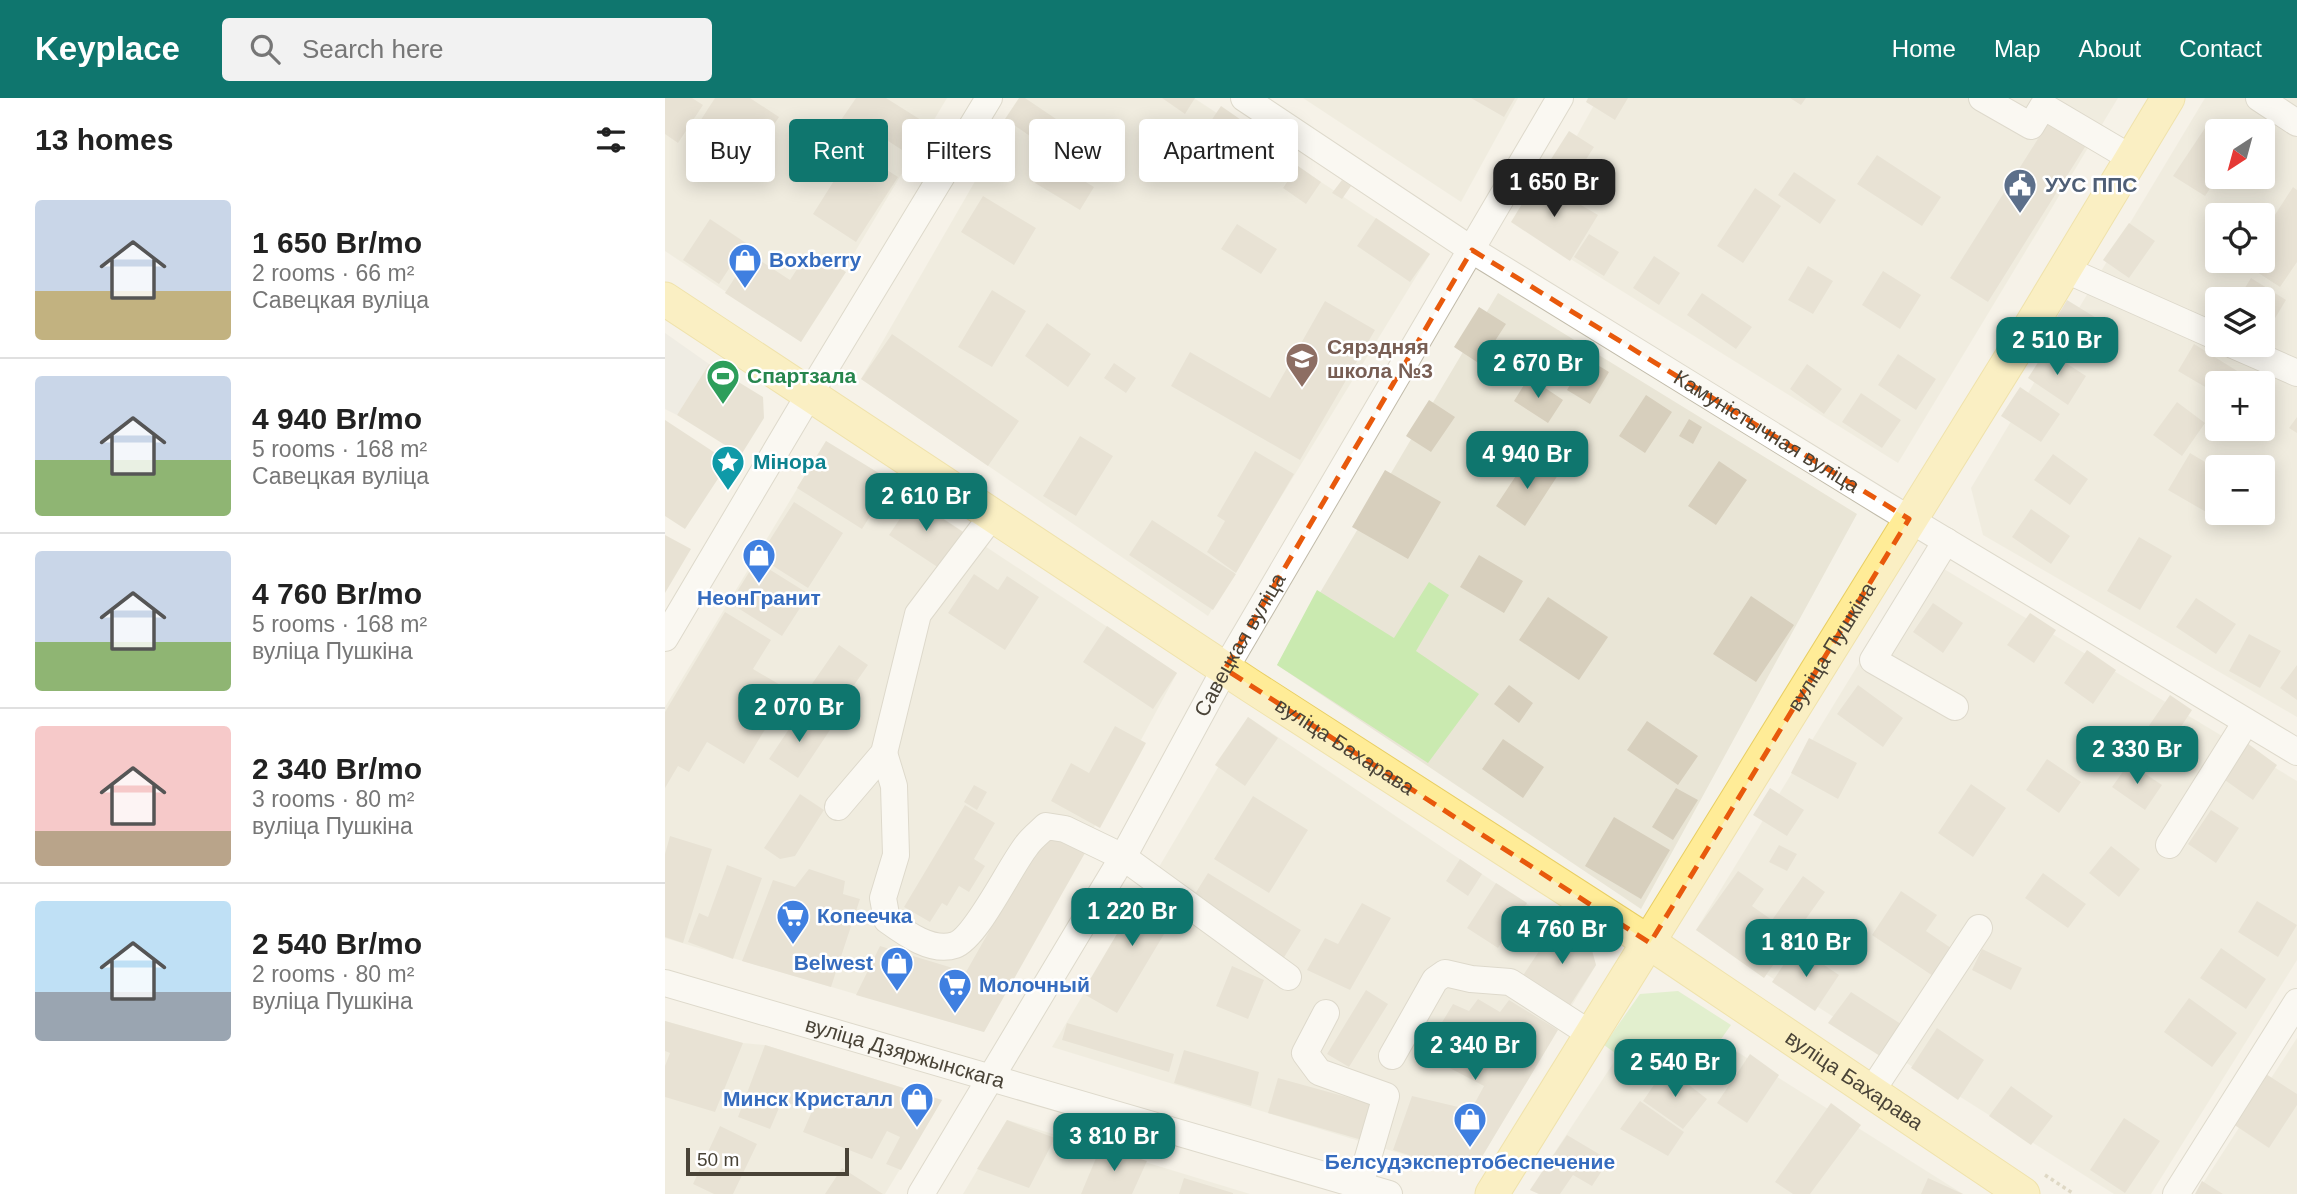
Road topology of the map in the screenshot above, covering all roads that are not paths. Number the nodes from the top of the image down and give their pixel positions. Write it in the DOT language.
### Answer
graph roads {
  1 [pos="989,98"];
  2 [pos="1244,98"];
  3 [pos="1560,98"];
  4 [pos="1982,98"];
  5 [pos="2168,98"];
  6 [pos="2259,98"];
  7 [pos="2297,123"];
  8 [pos="2131,158"];
  9 [pos="1472,250"];
  10 [pos="2064,269"];
  11 [pos="665,299"];
  12 [pos="2205,332"];
  13 [pos="2260,357"];
  14 [pos="2297,373"];
  15 [pos="809,395"];
  16 [pos="992,516"];
  17 [pos="1909,519"];
  18 [pos="1946,541"];
  19 [pos="665,638"];
  20 [pos="1224,669"];
  21 [pos="1955,707"];
  22 [pos="2246,722"];
  23 [pos="2297,752"];
  24 [pos="884,753"];
  25 [pos="838,807"];
  26 [pos="2169,845"];
  27 [pos="1123,857"];
  28 [pos="1979,928"];
  29 [pos="1650,943"];
  30 [pos="1288,978"];
  31 [pos="665,983"];
  32 [pos="2297,1002"];
  33 [pos="1326,1013"];
  34 [pos="1592,1035"];
  35 [pos="1392,1056"];
  36 [pos="992,1078"];
  37 [pos="1871,1092"];
  38 [pos="1360,1185"];
  39 [pos="922,1194"];
  40 [pos="1389,1194"];
  41 [pos="1492,1194"];
  42 [pos="2023,1194"];
  43 [pos="2176,1194"];
  1 -- 15 [label="street"];
  2 -- 9 [label="street, Камуністычная вуліца"];
  3 -- 9 [label="street, Савецкая вуліца"];
  4 -- 8 [label="street"];
  5 -- 8 [label="main road, вуліца Пушкіна"];
  6 -- 7 [label="street"];
  8 -- 10 [label="main road, вуліца Пушкіна"];
  9 -- 17 [label="street, Камуністычная вуліца"];
  9 -- 20 [label="street, Савецкая вуліца"];
  10 -- 12 [label="street"];
  10 -- 17 [label="main road, вуліца Пушкіна"];
  11 -- 15 [label="main road, вуліца Бахарава"];
  13 -- 14 [label="street"];
  15 -- 16 [label="main road, вуліца Бахарава"];
  15 -- 19 [label="street"];
  16 -- 20 [label="main road, вуліца Бахарава"];
  16 -- 24 [label="street"];
  17 -- 18 [label="street, Камуністычная вуліца"];
  17 -- 29 [label="main road, вуліца Пушкіна"];
  18 -- 21 [label="street"];
  18 -- 22 [label="street, Камуністычная вуліца"];
  20 -- 27 [label="street, Савецкая вуліца"];
  20 -- 29 [label="main road, вуліца Бахарава"];
  22 -- 23 [label="street, Камуністычная вуліца"];
  22 -- 26 [label="street"];
  24 -- 25 [label="street"];
  24 -- 27 [label="street"];
  27 -- 30 [label="street"];
  27 -- 36 [label="street, Савецкая вуліца"];
  28 -- 37 [label="street"];
  29 -- 34 [label="main road, вуліца Пушкіна"];
  29 -- 37 [label="main road, вуліца Бахарава"];
  31 -- 36 [label="street, вуліца Дзяржынскага"];
  32 -- 43 [label="street"];
  33 -- 38 [label="street"];
  34 -- 35 [label="street"];
  34 -- 41 [label="main road, вуліца Пушкіна"];
  36 -- 38 [label="street, вуліца Дзяржынскага"];
  36 -- 39 [label="street, Савецкая вуліца"];
  37 -- 42 [label="main road, вуліца Бахарава"];
  38 -- 40 [label="street, вуліца Дзяржынскага"];
}
